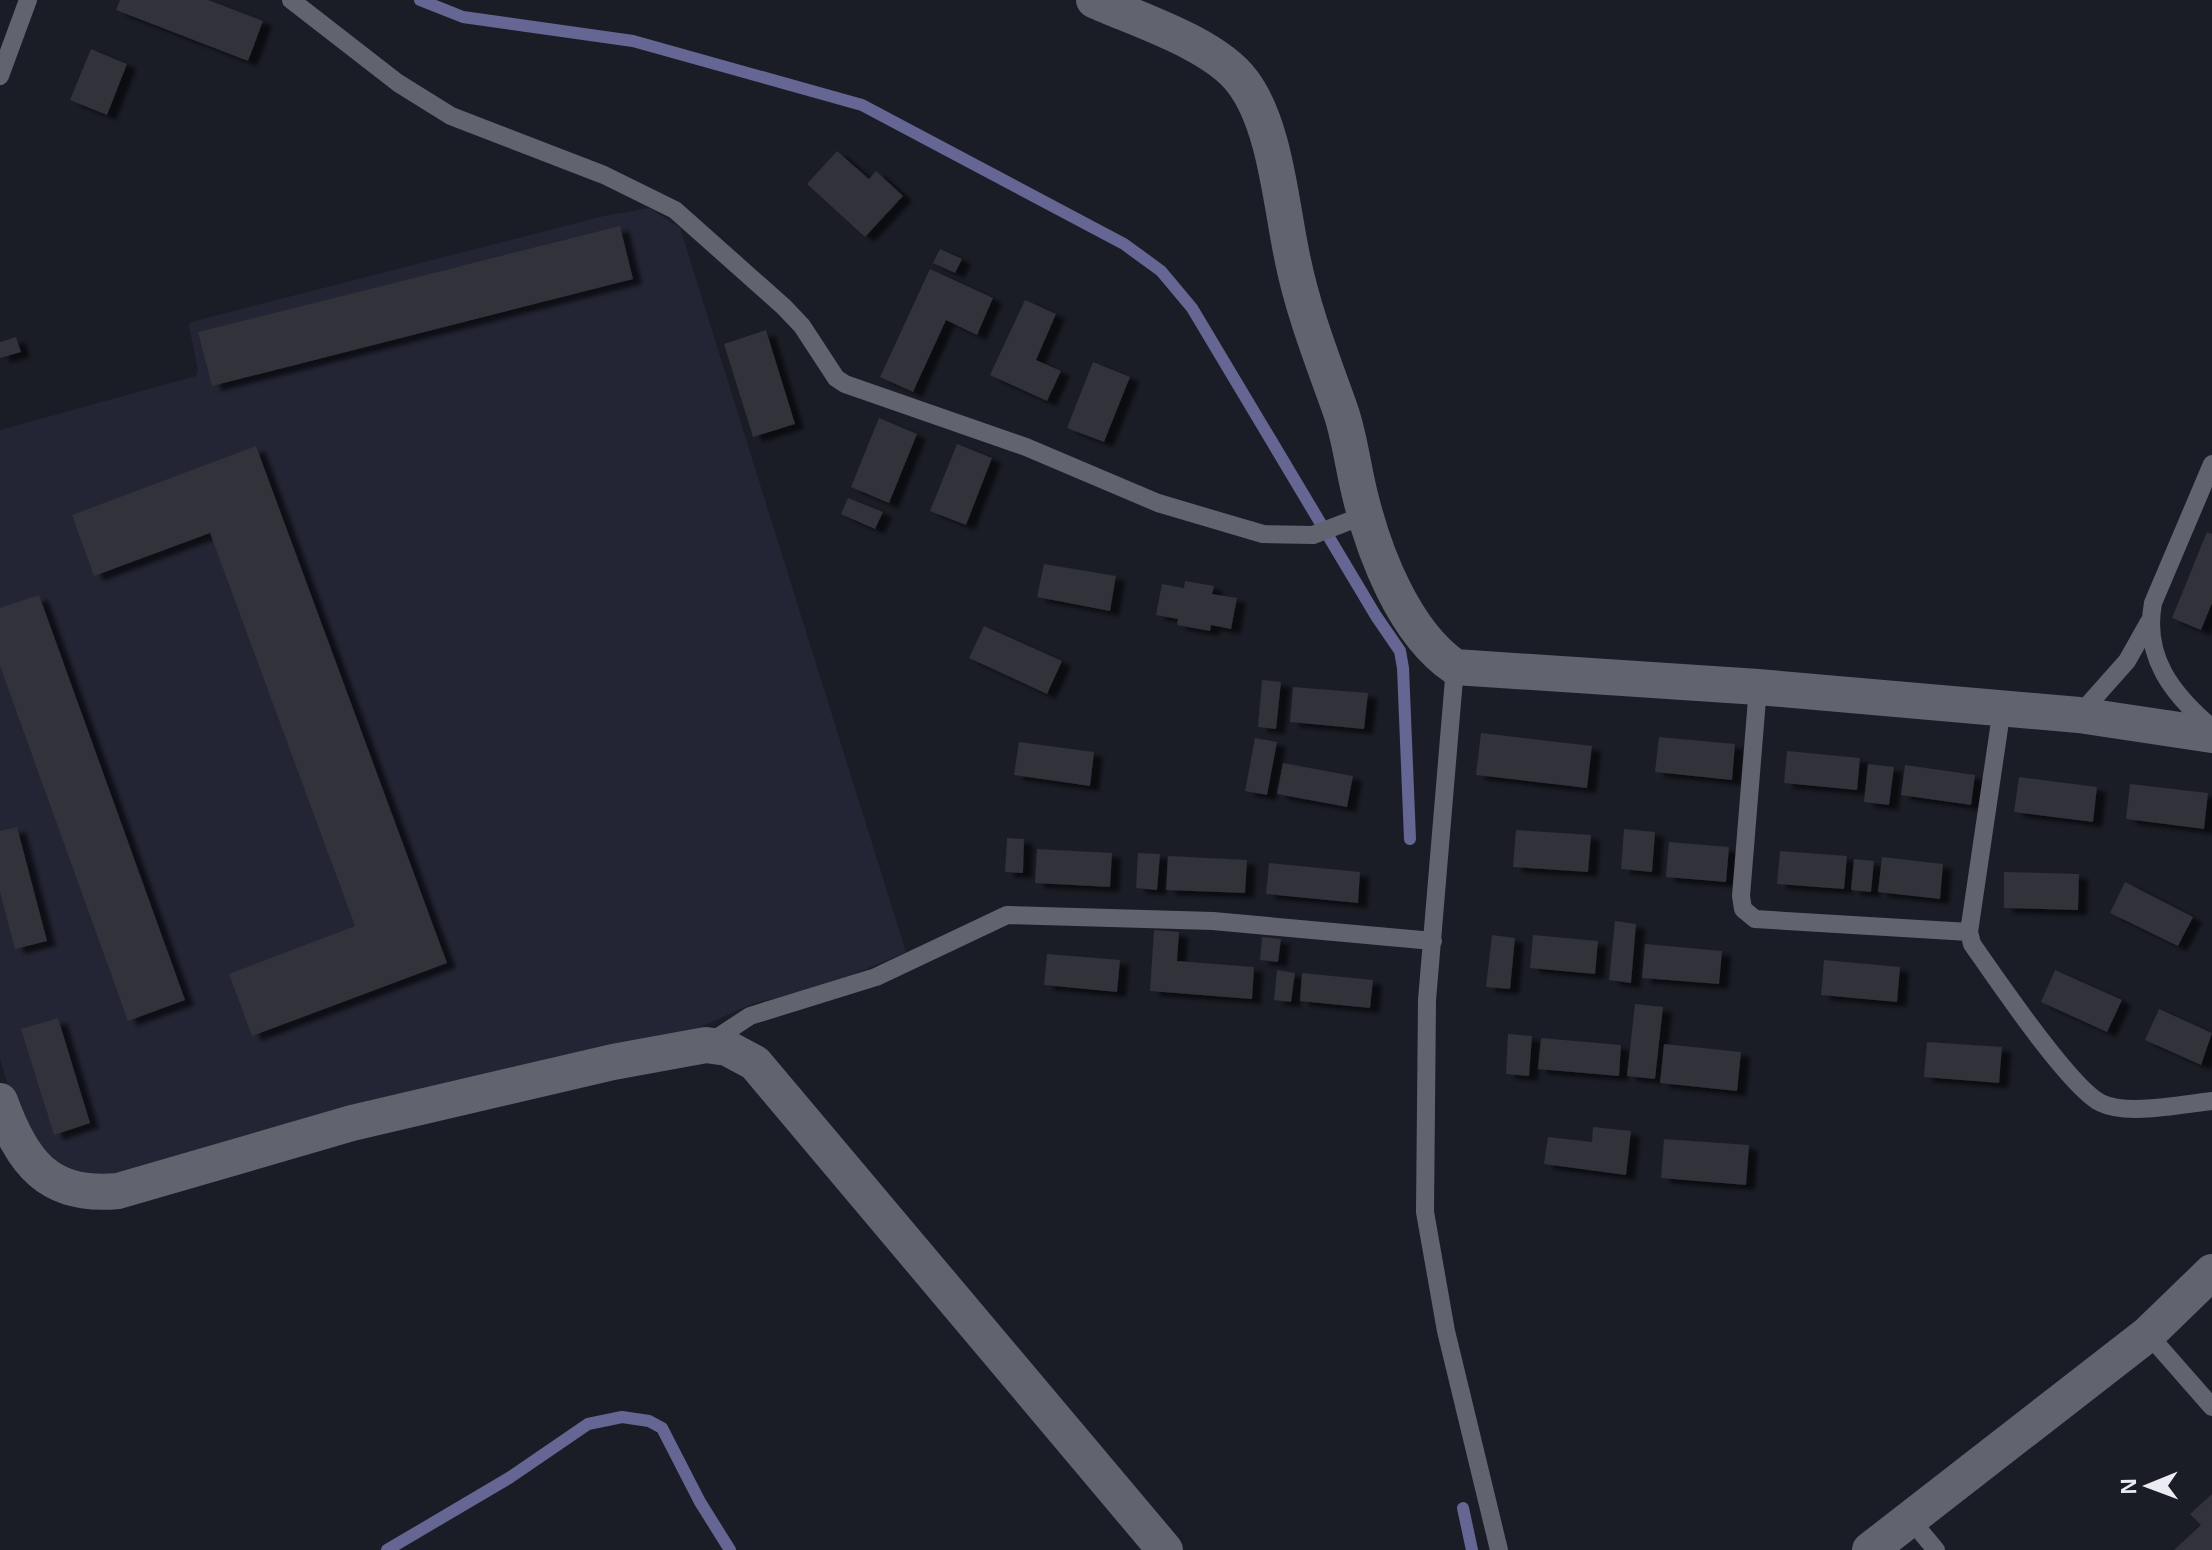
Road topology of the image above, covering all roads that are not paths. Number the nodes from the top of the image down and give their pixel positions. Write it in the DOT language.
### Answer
graph roads {
  1 [pos="28,0"];
  2 [pos="291,0"];
  3 [pos="1094,0"];
  4 [pos="0,76"];
  5 [pos="2212,464"];
  6 [pos="1351,520"];
  7 [pos="2149,622"];
  8 [pos="1455,667"];
  9 [pos="1758,687"];
  10 [pos="2002,708"];
  11 [pos="2079,715"];
  12 [pos="2212,728"];
  13 [pos="2212,735"];
  14 [pos="1969,932"];
  15 [pos="1433,941"];
  16 [pos="706,1045"];
  17 [pos="0,1101"];
  18 [pos="2212,1101"];
  19 [pos="2212,1272"];
  20 [pos="2148,1334"];
  21 [pos="2212,1407"];
  22 [pos="1911,1520"];
  23 [pos="1165,1550"];
  24 [pos="1499,1550"];
  25 [pos="1870,1550"];
  26 [pos="1936,1550"];
  1 -- 4 [label="lane"];
  2 -- 6 [label="lane"];
  3 -- 6 [label="street"];
  5 -- 7 [label="lane"];
  6 -- 8 [label="street"];
  7 -- 11 [label="lane"];
  7 -- 12 [label="lane"];
  8 -- 9 [label="street"];
  8 -- 15 [label="lane"];
  9 -- 10 [label="street"];
  9 -- 14 [label="lane"];
  10 -- 11 [label="street"];
  10 -- 14 [label="lane"];
  11 -- 13 [label="street"];
  14 -- 18 [label="lane"];
  15 -- 16 [label="lane"];
  15 -- 24 [label="lane"];
  16 -- 17 [label="street"];
  16 -- 23 [label="street"];
  19 -- 20 [label="street"];
  20 -- 21 [label="lane"];
  20 -- 22 [label="street"];
  22 -- 25 [label="street"];
  22 -- 26 [label="lane"];
}
